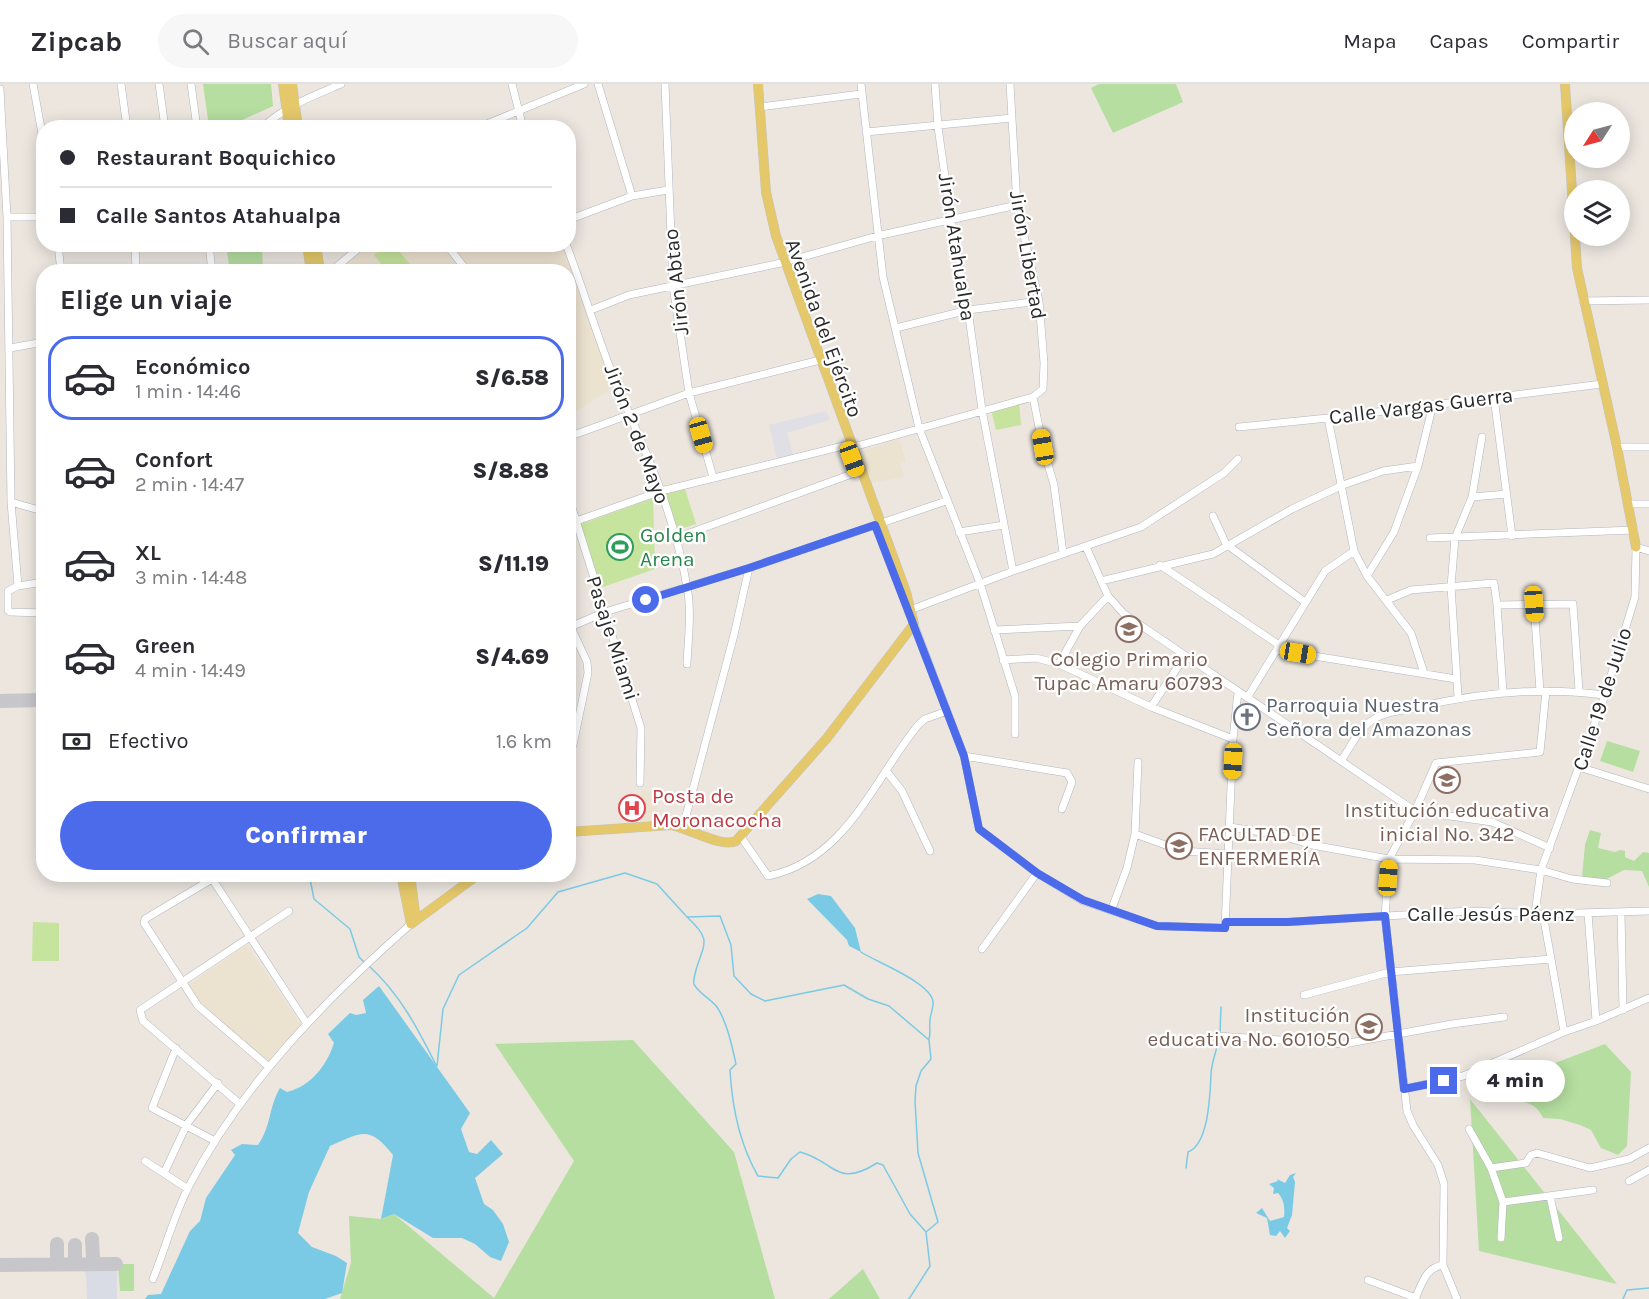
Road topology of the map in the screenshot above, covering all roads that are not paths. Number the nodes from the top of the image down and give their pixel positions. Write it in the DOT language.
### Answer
graph roads {
  1 [pos="33,84"];
  2 [pos="121,84"];
  3 [pos="159,84"];
  4 [pos="191,84"];
  5 [pos="283,84"];
  6 [pos="292,84"];
  7 [pos="341,84"];
  8 [pos="512,84"];
  9 [pos="584,84"];
  10 [pos="598,84"];
  11 [pos="665,84"];
  12 [pos="861,84"];
  13 [pos="934,84"];
  14 [pos="1010,84"];
  15 [pos="1565,84"];
  16 [pos="0,89"];
  17 [pos="756,89"];
  18 [pos="861,94"];
  19 [pos="291,106"];
  20 [pos="760,107"];
  21 [pos="517,111"];
  22 [pos="1012,118"];
  23 [pos="39,120"];
  24 [pos="126,120"];
  25 [pos="164,120"];
  26 [pos="196,120"];
  27 [pos="270,120"];
  28 [pos="290,120"];
  29 [pos="295,120"];
  30 [pos="496,120"];
  31 [pos="520,120"];
  32 [pos="938,127"];
  33 [pos="866,132"];
  34 [pos="668,190"];
  35 [pos="632,196"];
  36 [pos="1017,205"];
  37 [pos="7,217"];
  38 [pos="36,217"];
  39 [pos="576,217"];
  40 [pos="951,219"];
  41 [pos="877,236"];
  42 [pos="354,252"];
  43 [pos="783,262"];
  44 [pos="340,264"];
  45 [pos="576,270"];
  46 [pos="673,286"];
  47 [pos="1649,300"];
  48 [pos="1039,301"];
  49 [pos="1583,301"];
  50 [pos="591,310"];
  51 [pos="968,310"];
  52 [pos="896,328"];
  53 [pos="36,343"];
  54 [pos="10,348"];
  55 [pos="818,361"];
  56 [pos="1602,384"];
  57 [pos="689,393"];
  58 [pos="1033,397"];
  59 [pos="1494,397"];
  60 [pos="1433,404"];
  61 [pos="982,410"];
  62 [pos="632,415"];
  63 [pos="1328,418"];
  64 [pos="1239,427"];
  65 [pos="919,428"];
  66 [pos="576,434"];
  67 [pos="1482,437"];
  68 [pos="847,441"];
  69 [pos="1617,447"];
  70 [pos="1649,447"];
  71 [pos="1238,459"];
  72 [pos="1418,466"];
  73 [pos="858,471"];
  74 [pos="713,477"];
  75 [pos="1342,484"];
  76 [pos="661,491"];
  77 [pos="1507,494"];
  78 [pos="1472,497"];
  79 [pos="946,501"];
  80 [pos="11,502"];
  81 [pos="1628,504"];
  82 [pos="1649,504"];
  83 [pos="36,509"];
  84 [pos="1213,516"];
  85 [pos="576,522"];
  86 [pos="878,524"];
  87 [pos="1004,525"];
  88 [pos="1634,531"];
  89 [pos="959,532"];
  90 [pos="576,534"];
  91 [pos="1512,536"];
  92 [pos="676,538"];
  93 [pos="1430,538"];
  94 [pos="1455,538"];
  95 [pos="1228,546"];
  96 [pos="1086,547"];
  97 [pos="1636,547"];
  98 [pos="1354,551"];
  99 [pos="1649,551"];
  100 [pos="1063,553"];
  101 [pos="1160,565"];
  102 [pos="749,568"];
  103 [pos="1013,571"];
  104 [pos="1367,576"];
  105 [pos="1101,581"];
  106 [pos="36,583"];
  107 [pos="980,583"];
  108 [pos="18,586"];
  109 [pos="1451,586"];
  110 [pos="688,588"];
  111 [pos="1108,596"];
  112 [pos="1387,600"];
  113 [pos="1305,602"];
  114 [pos="1534,604"];
  115 [pos="1497,605"];
  116 [pos="910,610"];
  117 [pos="605,612"];
  118 [pos="36,613"];
  119 [pos="576,623"];
  120 [pos="914,624"];
  121 [pos="1080,626"];
  122 [pos="994,630"];
  123 [pos="576,638"];
  124 [pos="904,638"];
  125 [pos="924,646"];
  126 [pos="1278,647"];
  127 [pos="1185,656"];
  128 [pos="1003,660"];
  129 [pos="687,664"];
  130 [pos="1059,664"];
  131 [pos="1424,673"];
  132 [pos="1456,679"];
  133 [pos="1543,691"];
  134 [pos="1239,692"];
  135 [pos="1503,692"];
  136 [pos="1579,692"];
  137 [pos="1605,695"];
  138 [pos="1247,698"];
  139 [pos="1458,698"];
  140 [pos="1151,707"];
  141 [pos="947,711"];
  142 [pos="576,724"];
  143 [pos="1015,734"];
  144 [pos="1233,739"];
  145 [pos="964,756"];
  146 [pos="1341,761"];
  147 [pos="1138,762"];
  148 [pos="1579,767"];
  149 [pos="887,771"];
  150 [pos="640,783"];
  151 [pos="1649,789"];
  152 [pos="1062,809"];
  153 [pos="1415,811"];
  154 [pos="683,827"];
  155 [pos="1230,827"];
  156 [pos="576,831"];
  157 [pos="1135,834"];
  158 [pos="741,837"];
  159 [pos="1550,848"];
  160 [pos="930,851"];
  161 [pos="1228,854"];
  162 [pos="1389,859"];
  163 [pos="1540,870"];
  164 [pos="1037,873"];
  165 [pos="202,882"];
  166 [pos="213,882"];
  167 [pos="403,882"];
  168 [pos="411,882"];
  169 [pos="468,882"];
  170 [pos="1606,883"];
  171 [pos="289,911"];
  172 [pos="1111,911"];
  173 [pos="1649,911"];
  174 [pos="1621,912"];
  175 [pos="1539,914"];
  176 [pos="1588,914"];
  177 [pos="1385,916"];
  178 [pos="414,922"];
  179 [pos="1225,925"];
  180 [pos="250,938"];
  181 [pos="982,949"];
  182 [pos="1551,959"];
  183 [pos="1390,972"];
  184 [pos="182,983"];
  185 [pos="1304,995"];
  186 [pos="1649,998"];
  187 [pos="1623,1010"];
  188 [pos="1504,1017"];
  189 [pos="1596,1021"];
  190 [pos="307,1024"];
  191 [pos="1564,1032"];
  192 [pos="1399,1033"];
  193 [pos="1217,1036"];
  194 [pos="176,1048"];
  195 [pos="269,1067"];
  196 [pos="218,1083"];
  197 [pos="1404,1089"];
  198 [pos="240,1104"];
  199 [pos="187,1124"];
  200 [pos="1469,1129"];
  201 [pos="215,1141"];
  202 [pos="1649,1148"];
  203 [pos="145,1161"];
  204 [pos="1491,1167"];
  205 [pos="1649,1170"];
  206 [pos="164,1173"];
  207 [pos="1629,1181"];
  208 [pos="188,1189"];
  209 [pos="1593,1190"];
  210 [pos="1550,1196"];
  211 [pos="1503,1202"];
  212 [pos="1501,1238"];
  213 [pos="1559,1238"];
  214 [pos="1443,1265"];
  215 [pos="153,1280"];
  216 [pos="1368,1280"];
  217 [pos="1415,1299"];
  218 [pos="1457,1299"];
  1 -- 23 [label="street"];
  2 -- 24 [label="street"];
  3 -- 25 [label="street"];
  4 -- 26 [label="street"];
  5 -- 19 [label="main road"];
  6 -- 19 [label="main road"];
  7 -- 19 [label="street"];
  8 -- 21 [label="street"];
  9 -- 21 [label="street"];
  10 -- 35 [label="street"];
  11 -- 34 [label="street, Jirón Abtao"];
  12 -- 18 [label="street"];
  13 -- 32 [label="street, Jirón Atahualpa"];
  14 -- 22 [label="street, Jirón Libertad"];
  15 -- 49 [label="main road"];
  16 -- 37 [label="street"];
  17 -- 20 [label="main road, Avenida del Ejército"];
  17 -- 43 [label="main road, Avenida del Ejército"];
  18 -- 20 [label="street"];
  18 -- 33 [label="street"];
  19 -- 27 [label="street"];
  19 -- 28 [label="main road"];
  19 -- 29 [label="main road"];
  20 -- 43 [label="main road, Avenida del Ejército"];
  21 -- 30 [label="street"];
  21 -- 31 [label="street"];
  22 -- 32 [label="street"];
  22 -- 36 [label="street, Jirón Libertad"];
  32 -- 33 [label="street"];
  32 -- 40 [label="street, Jirón Atahualpa"];
  33 -- 41 [label="street"];
  34 -- 35 [label="street"];
  34 -- 46 [label="street, Jirón Abtao"];
  35 -- 39 [label="street"];
  36 -- 40 [label="street"];
  36 -- 48 [label="street, Jirón Libertad"];
  37 -- 38 [label="street"];
  37 -- 54 [label="street"];
  40 -- 41 [label="street"];
  40 -- 51 [label="street, Jirón Atahualpa"];
  41 -- 43 [label="street"];
  41 -- 52 [label="street"];
  42 -- 44 [label="street"];
  43 -- 46 [label="street"];
  43 -- 55 [label="main road, Avenida del Ejército"];
  45 -- 50 [label="street, Jirón 2 de Mayo"];
  46 -- 50 [label="street"];
  46 -- 57 [label="street, Jirón Abtao"];
  47 -- 49 [label="street"];
  48 -- 51 [label="street"];
  48 -- 58 [label="street, Jirón Libertad"];
  49 -- 56 [label="main road"];
  50 -- 62 [label="street, Jirón 2 de Mayo"];
  51 -- 52 [label="street"];
  51 -- 61 [label="street, Jirón Atahualpa"];
  52 -- 65 [label="street"];
  53 -- 54 [label="street"];
  54 -- 80 [label="street"];
  55 -- 57 [label="street"];
  55 -- 68 [label="main road, Avenida del Ejército"];
  56 -- 59 [label="street, Calle Vargas Guerra"];
  56 -- 69 [label="main road"];
  57 -- 62 [label="street"];
  57 -- 74 [label="street, Jirón Abtao"];
  58 -- 61 [label="street"];
  58 -- 100 [label="street"];
  59 -- 60 [label="street, Calle Vargas Guerra"];
  59 -- 77 [label="street"];
  60 -- 63 [label="street, Calle Vargas Guerra"];
  60 -- 72 [label="street"];
  61 -- 65 [label="street"];
  61 -- 87 [label="street, Jirón Atahualpa"];
  62 -- 66 [label="street"];
  62 -- 76 [label="street, Jirón 2 de Mayo"];
  63 -- 64 [label="street, Calle Vargas Guerra"];
  63 -- 75 [label="street"];
  65 -- 68 [label="street"];
  65 -- 79 [label="street"];
  67 -- 78 [label="street"];
  68 -- 73 [label="main road, Avenida del Ejército"];
  68 -- 74 [label="street"];
  69 -- 70 [label="street"];
  69 -- 81 [label="main road"];
  71 -- 96 [label="street"];
  72 -- 75 [label="street"];
  72 -- 104 [label="street"];
  73 -- 86 [label="main road, Avenida del Ejército"];
  73 -- 92 [label="street"];
  74 -- 76 [label="street"];
  75 -- 95 [label="street"];
  75 -- 98 [label="street"];
  76 -- 85 [label="street"];
  76 -- 92 [label="street, Jirón 2 de Mayo"];
  77 -- 78 [label="street"];
  77 -- 91 [label="street"];
  78 -- 94 [label="street"];
  79 -- 86 [label="street"];
  79 -- 89 [label="street"];
  80 -- 83 [label="street"];
  80 -- 108 [label="street"];
  81 -- 82 [label="street"];
  81 -- 88 [label="main road"];
  84 -- 95 [label="street"];
  86 -- 102 [label="street"];
  86 -- 116 [label="main road, Avenida del Ejército"];
  87 -- 89 [label="street"];
  87 -- 103 [label="street, Jirón Atahualpa"];
  88 -- 91 [label="street"];
  88 -- 97 [label="main road"];
  89 -- 107 [label="street"];
  90 -- 117 [label="street, Pasaje Miami"];
  91 -- 94 [label="street"];
  92 -- 110 [label="street, Jirón 2 de Mayo"];
  93 -- 94 [label="street"];
  94 -- 109 [label="street"];
  95 -- 101 [label="street"];
  95 -- 113 [label="street"];
  96 -- 100 [label="street"];
  96 -- 105 [label="street"];
  97 -- 99 [label="street"];
  97 -- 137 [label="street, Calle 19 de Julio"];
  98 -- 104 [label="street"];
  98 -- 113 [label="street"];
  100 -- 103 [label="street"];
  101 -- 105 [label="street"];
  101 -- 126 [label="street"];
  102 -- 110 [label="street"];
  102 -- 154 [label="street"];
  103 -- 107 [label="street"];
  104 -- 112 [label="street"];
  105 -- 111 [label="street"];
  106 -- 108 [label="street"];
  107 -- 116 [label="street"];
  107 -- 122 [label="street"];
  108 -- 118 [label="street"];
  109 -- 112 [label="street"];
  109 -- 115 [label="street"];
  109 -- 132 [label="street"];
  110 -- 117 [label="street"];
  110 -- 129 [label="street, Jirón 2 de Mayo"];
  111 -- 121 [label="street"];
  111 -- 127 [label="street"];
  112 -- 131 [label="street"];
  113 -- 126 [label="street"];
  114 -- 115 [label="street"];
  114 -- 133 [label="street"];
  114 -- 136 [label="street"];
  115 -- 135 [label="street"];
  116 -- 120 [label="main road, Avenida del Ejército"];
  117 -- 119 [label="street"];
  117 -- 150 [label="street, Pasaje Miami"];
  120 -- 124 [label="main road"];
  120 -- 125 [label="street, Calle Jesús Páenz"];
  121 -- 122 [label="street"];
  121 -- 130 [label="street"];
  122 -- 128 [label="street"];
  123 -- 142 [label="street"];
  124 -- 125 [label="street"];
  124 -- 158 [label="main road"];
  125 -- 141 [label="street, Calle Jesús Páenz"];
  126 -- 131 [label="street"];
  126 -- 138 [label="street"];
  127 -- 134 [label="street"];
  127 -- 140 [label="street"];
  128 -- 130 [label="street"];
  128 -- 143 [label="street"];
  130 -- 140 [label="street"];
  131 -- 132 [label="street"];
  132 -- 139 [label="street"];
  133 -- 135 [label="street"];
  133 -- 136 [label="street"];
  133 -- 153 [label="street"];
  134 -- 138 [label="street"];
  134 -- 144 [label="street"];
  135 -- 139 [label="street"];
  136 -- 137 [label="street"];
  137 -- 148 [label="street, Calle 19 de Julio"];
  138 -- 146 [label="street"];
  139 -- 146 [label="street"];
  140 -- 144 [label="street"];
  141 -- 145 [label="street, Calle Jesús Páenz"];
  141 -- 149 [label="street"];
  144 -- 155 [label="street"];
  145 -- 152 [label="street"];
  145 -- 164 [label="street, Calle Jesús Páenz"];
  146 -- 153 [label="street"];
  147 -- 157 [label="street"];
  148 -- 151 [label="street"];
  148 -- 159 [label="street, Calle 19 de Julio"];
  149 -- 158 [label="street"];
  149 -- 160 [label="street"];
  153 -- 159 [label="street"];
  153 -- 162 [label="street"];
  154 -- 156 [label="main road"];
  154 -- 158 [label="main road"];
  155 -- 161 [label="street"];
  155 -- 162 [label="street"];
  157 -- 161 [label="street"];
  157 -- 172 [label="street"];
  159 -- 163 [label="street, Calle 19 de Julio"];
  161 -- 179 [label="street"];
  162 -- 163 [label="street"];
  162 -- 177 [label="street"];
  163 -- 170 [label="street"];
  163 -- 175 [label="street, Calle 19 de Julio"];
  164 -- 172 [label="street, Calle Jesús Páenz"];
  164 -- 181 [label="street"];
  165 -- 184 [label="street"];
  166 -- 180 [label="street"];
  167 -- 178 [label="main road"];
  168 -- 178 [label="main road"];
  169 -- 178 [label="main road"];
  171 -- 180 [label="street"];
  172 -- 179 [label="street, Calle Jesús Páenz"];
  173 -- 174 [label="street, Calle Jesús Páenz"];
  174 -- 176 [label="street, Calle Jesús Páenz"];
  174 -- 187 [label="street"];
  175 -- 176 [label="street, Calle Jesús Páenz"];
  175 -- 177 [label="street, Calle Jesús Páenz"];
  175 -- 182 [label="street, Calle 19 de Julio"];
  176 -- 189 [label="street"];
  177 -- 179 [label="street, Calle Jesús Páenz"];
  177 -- 183 [label="street"];
  178 -- 190 [label="street"];
  180 -- 184 [label="street"];
  180 -- 190 [label="street"];
  182 -- 183 [label="street"];
  182 -- 191 [label="street, Calle 19 de Julio"];
  183 -- 185 [label="street"];
  183 -- 192 [label="street"];
  184 -- 194 [label="street"];
  184 -- 195 [label="street"];
  186 -- 187 [label="street"];
  187 -- 189 [label="street"];
  188 -- 192 [label="street"];
  189 -- 191 [label="street"];
  190 -- 195 [label="street"];
  191 -- 197 [label="street"];
  192 -- 193 [label="street"];
  192 -- 197 [label="street"];
  194 -- 196 [label="street"];
  194 -- 199 [label="street"];
  195 -- 198 [label="street"];
  196 -- 198 [label="street"];
  196 -- 199 [label="street"];
  197 -- 214 [label="street"];
  198 -- 201 [label="street"];
  199 -- 201 [label="street"];
  199 -- 206 [label="street"];
  200 -- 204 [label="street"];
  201 -- 208 [label="street"];
  202 -- 204 [label="street"];
  203 -- 206 [label="street"];
  204 -- 211 [label="street"];
  205 -- 207 [label="street"];
  206 -- 208 [label="street"];
  208 -- 215 [label="street"];
  209 -- 210 [label="street"];
  210 -- 211 [label="street"];
  210 -- 213 [label="street"];
  211 -- 212 [label="street"];
  214 -- 217 [label="street"];
  214 -- 218 [label="street"];
  216 -- 217 [label="street"];
}
